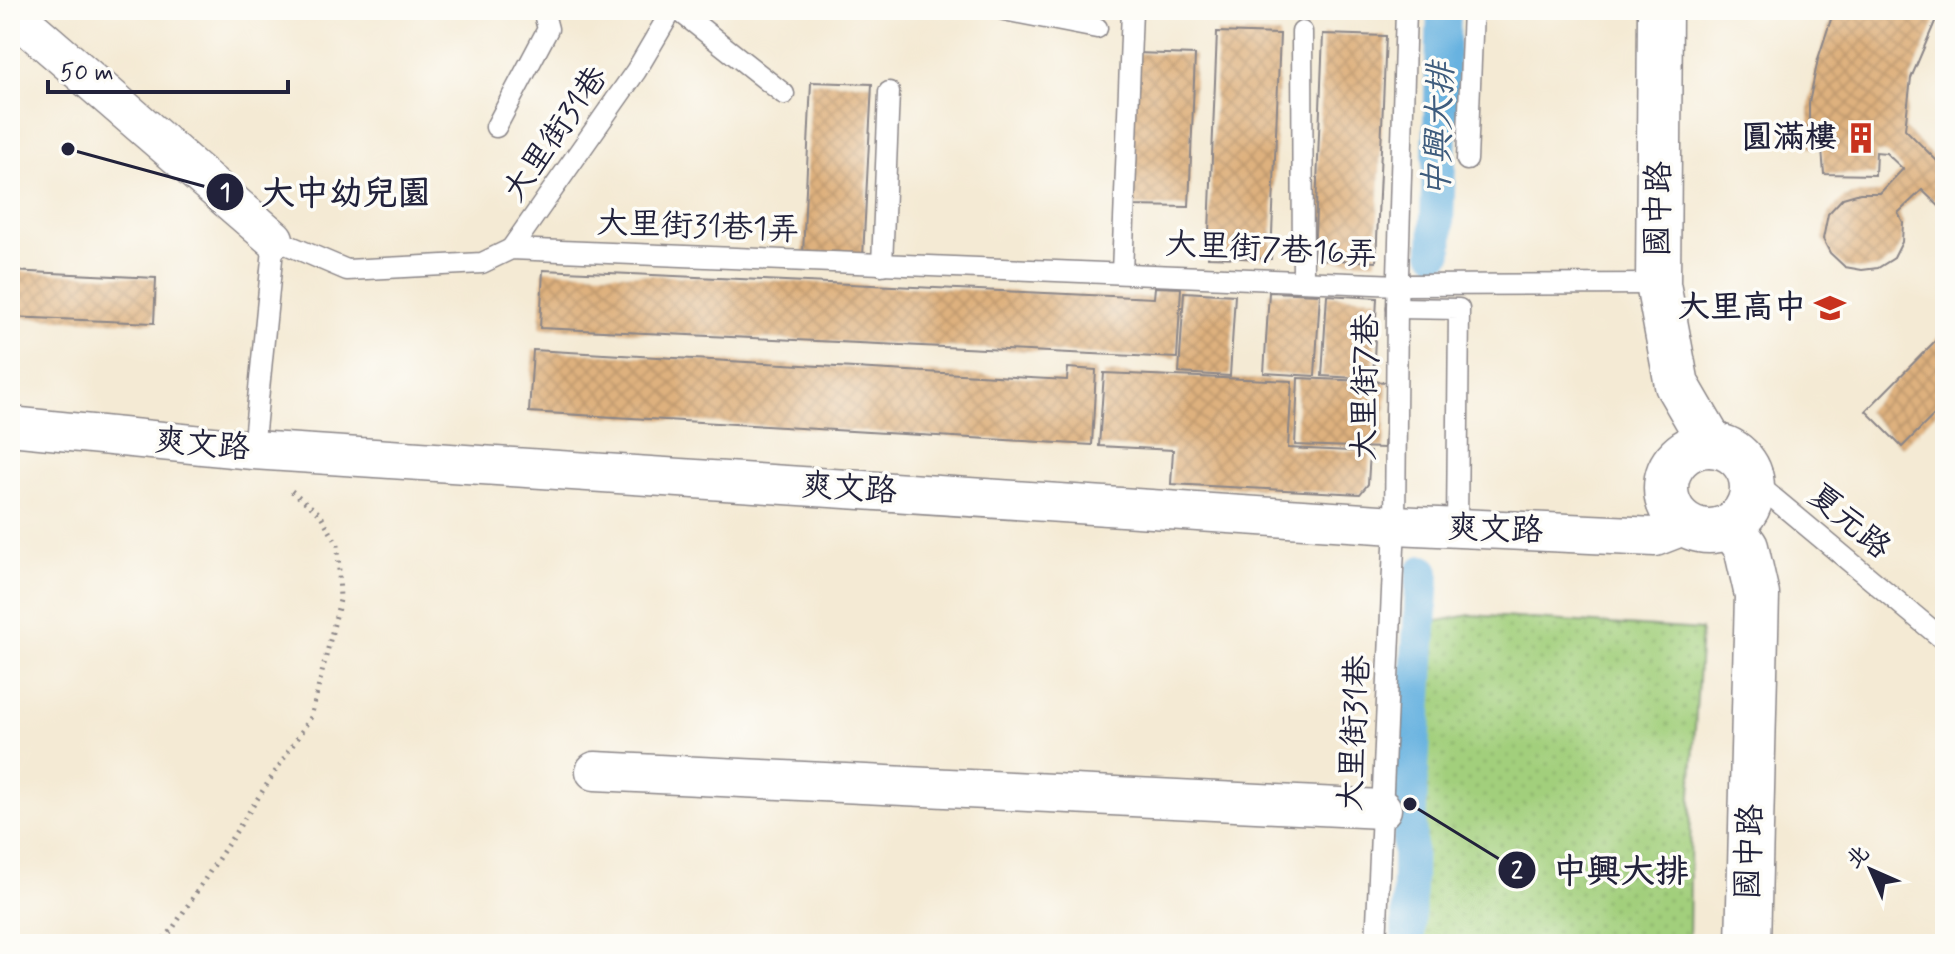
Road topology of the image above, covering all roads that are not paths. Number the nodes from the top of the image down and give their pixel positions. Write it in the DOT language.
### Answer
graph roads {
  1 [pos="543,10"];
  2 [pos="672,10"];
  3 [pos="678,10"];
  4 [pos="1004,10"];
  5 [pos="1132,10"];
  6 [pos="1406,10"];
  7 [pos="1473,10"];
  8 [pos="1660,10"];
  9 [pos="10,11"];
  10 [pos="1097,28"];
  11 [pos="1302,32"];
  12 [pos="889,92"];
  13 [pos="784,94"];
  14 [pos="496,127"];
  15 [pos="1467,160"];
  16 [pos="274,239"];
  17 [pos="511,249"];
  18 [pos="882,265"];
  19 [pos="1122,273"];
  20 [pos="1303,281"];
  21 [pos="1658,284"];
  22 [pos="1399,285"];
  23 [pos="1397,308"];
  24 [pos="10,426"];
  25 [pos="1712,445"];
  26 [pos="253,450"];
  27 [pos="1752,480"];
  28 [pos="1395,525"];
  29 [pos="1686,525"];
  30 [pos="1731,526"];
  31 [pos="1457,528"];
  32 [pos="1945,641"];
  33 [pos="595,771"];
  34 [pos="1382,809"];
  35 [pos="1376,944"];
  36 [pos="1748,944"];
  1 -- 14 [label="lane"];
  2 -- 17 [label="lane, 大里街31巷"];
  3 -- 13 [label="lane"];
  4 -- 10 [label="lane"];
  5 -- 19 [label="lane"];
  6 -- 22 [label="lane, 大里街7巷"];
  7 -- 15 [label="lane"];
  8 -- 21 [label="street, 國中路"];
  9 -- 16 [label="street"];
  11 -- 20 [label="lane"];
  12 -- 18 [label="lane"];
  16 -- 17 [label="lane"];
  16 -- 26 [label="lane"];
  17 -- 18 [label="lane, 大里街31巷1弄"];
  18 -- 19 [label="lane, 大里街7巷16弄"];
  19 -- 20 [label="lane, 大里街7巷16弄"];
  20 -- 22 [label="lane, 大里街7巷16弄"];
  21 -- 22 [label="lane, 大里街7巷16弄"];
  21 -- 25 [label="street, 國中路"];
  22 -- 23 [label="lane, 大里街7巷"];
  23 -- 28 [label="lane, 大里街7巷"];
  23 -- 31 [label="lane"];
  24 -- 26 [label="street, 爽文路"];
  25 -- 27 [label="street, 國中路"];
  25 -- 29 [label="street"];
  26 -- 28 [label="street, 爽文路"];
  27 -- 30 [label="street"];
  27 -- 32 [label="lane, 夏元路"];
  28 -- 31 [label="street, 爽文路"];
  28 -- 34 [label="lane, 大里街31巷"];
  29 -- 30 [label="street"];
  29 -- 31 [label="street, 爽文路"];
  30 -- 36 [label="street, 國中路"];
  33 -- 34 [label="street"];
  34 -- 35 [label="lane, 大里街31巷"];
}
